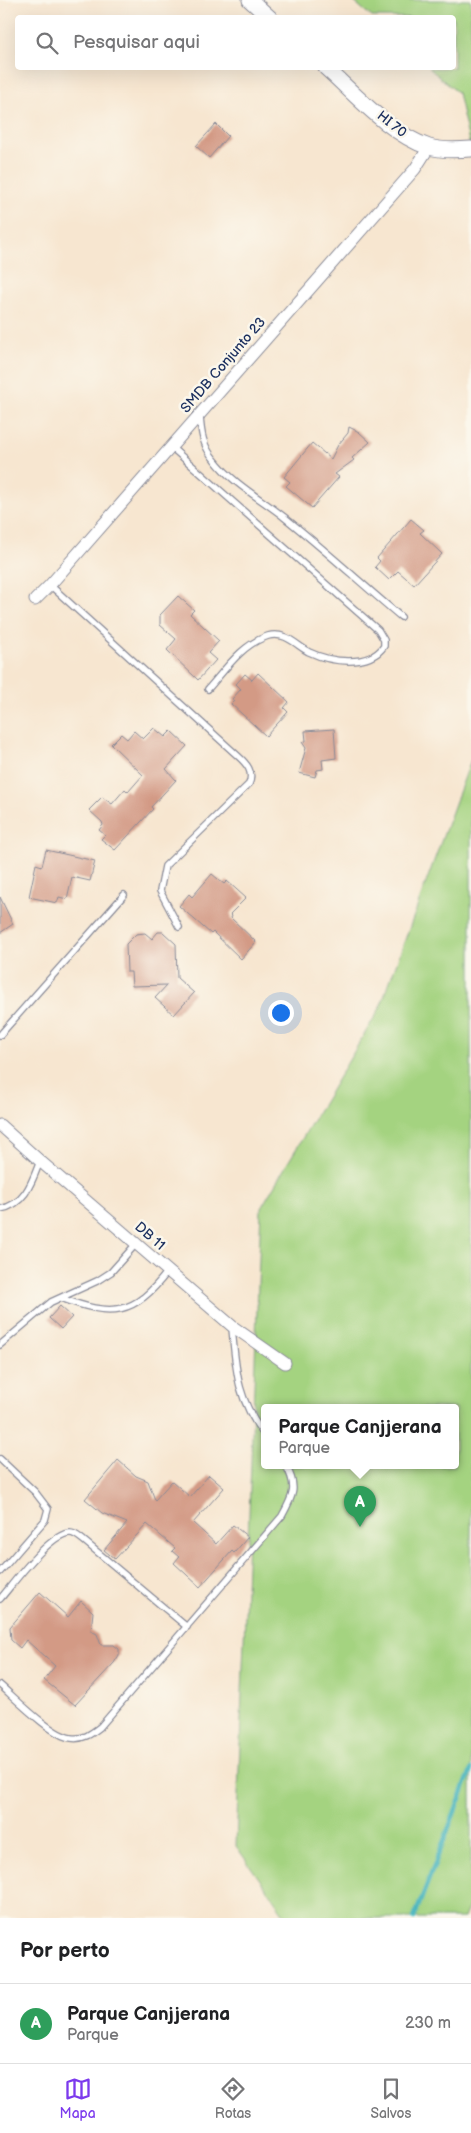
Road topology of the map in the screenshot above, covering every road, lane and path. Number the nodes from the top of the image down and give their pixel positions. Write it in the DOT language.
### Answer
graph roads {
  1 [pos="250,0"];
  2 [pos="267,15"];
  3 [pos="328,70"];
  4 [pos="429,147"];
  5 [pos="471,149"];
  6 [pos="200,414"];
  7 [pos="171,447"];
  8 [pos="50,585"];
  9 [pos="35,600"];
  10 [pos="401,617"];
  11 [pos="208,689"];
  12 [pos="124,895"];
  13 [pos="178,926"];
  14 [pos="0,1035"];
  15 [pos="0,1125"];
  16 [pos="40,1161"];
  17 [pos="0,1209"];
  18 [pos="136,1244"];
  19 [pos="168,1271"];
  20 [pos="61,1298"];
  21 [pos="232,1326"];
  22 [pos="0,1345"];
  23 [pos="285,1363"];
  24 [pos="261,1430"];
  25 [pos="0,1459"];
  26 [pos="287,1469"];
  27 [pos="0,1572"];
  28 [pos="0,1599"];
  29 [pos="187,1628"];
  30 [pos="0,1684"];
  1 -- 2 [label="street"];
  3 -- 4 [label="street, HI 70"];
  4 -- 5 [label="street, HI 70"];
  4 -- 6 [label="street, SMDB Conjunto 23"];
  6 -- 7 [label="street, SMDB Conjunto 23"];
  6 -- 10 [label="lane"];
  7 -- 8 [label="street, SMDB Conjunto 23"];
  7 -- 11 [label="lane"];
  8 -- 9 [label="street, SMDB Conjunto 23"];
  8 -- 13 [label="lane"];
  12 -- 14 [label="lane"];
  15 -- 16 [label="street, DB 11"];
  16 -- 17 [label="lane"];
  16 -- 18 [label="street, DB 11"];
  18 -- 19 [label="street, DB 11"];
  18 -- 20 [label="lane"];
  19 -- 20 [label="lane"];
  19 -- 21 [label="street, DB 11"];
  20 -- 22 [label="lane"];
  21 -- 23 [label="street, DB 11"];
  21 -- 24 [label="lane"];
  25 -- 27 [label="lane"];
  26 -- 29 [label="lane"];
  28 -- 29 [label="lane"];
  29 -- 30 [label="lane"];
}
